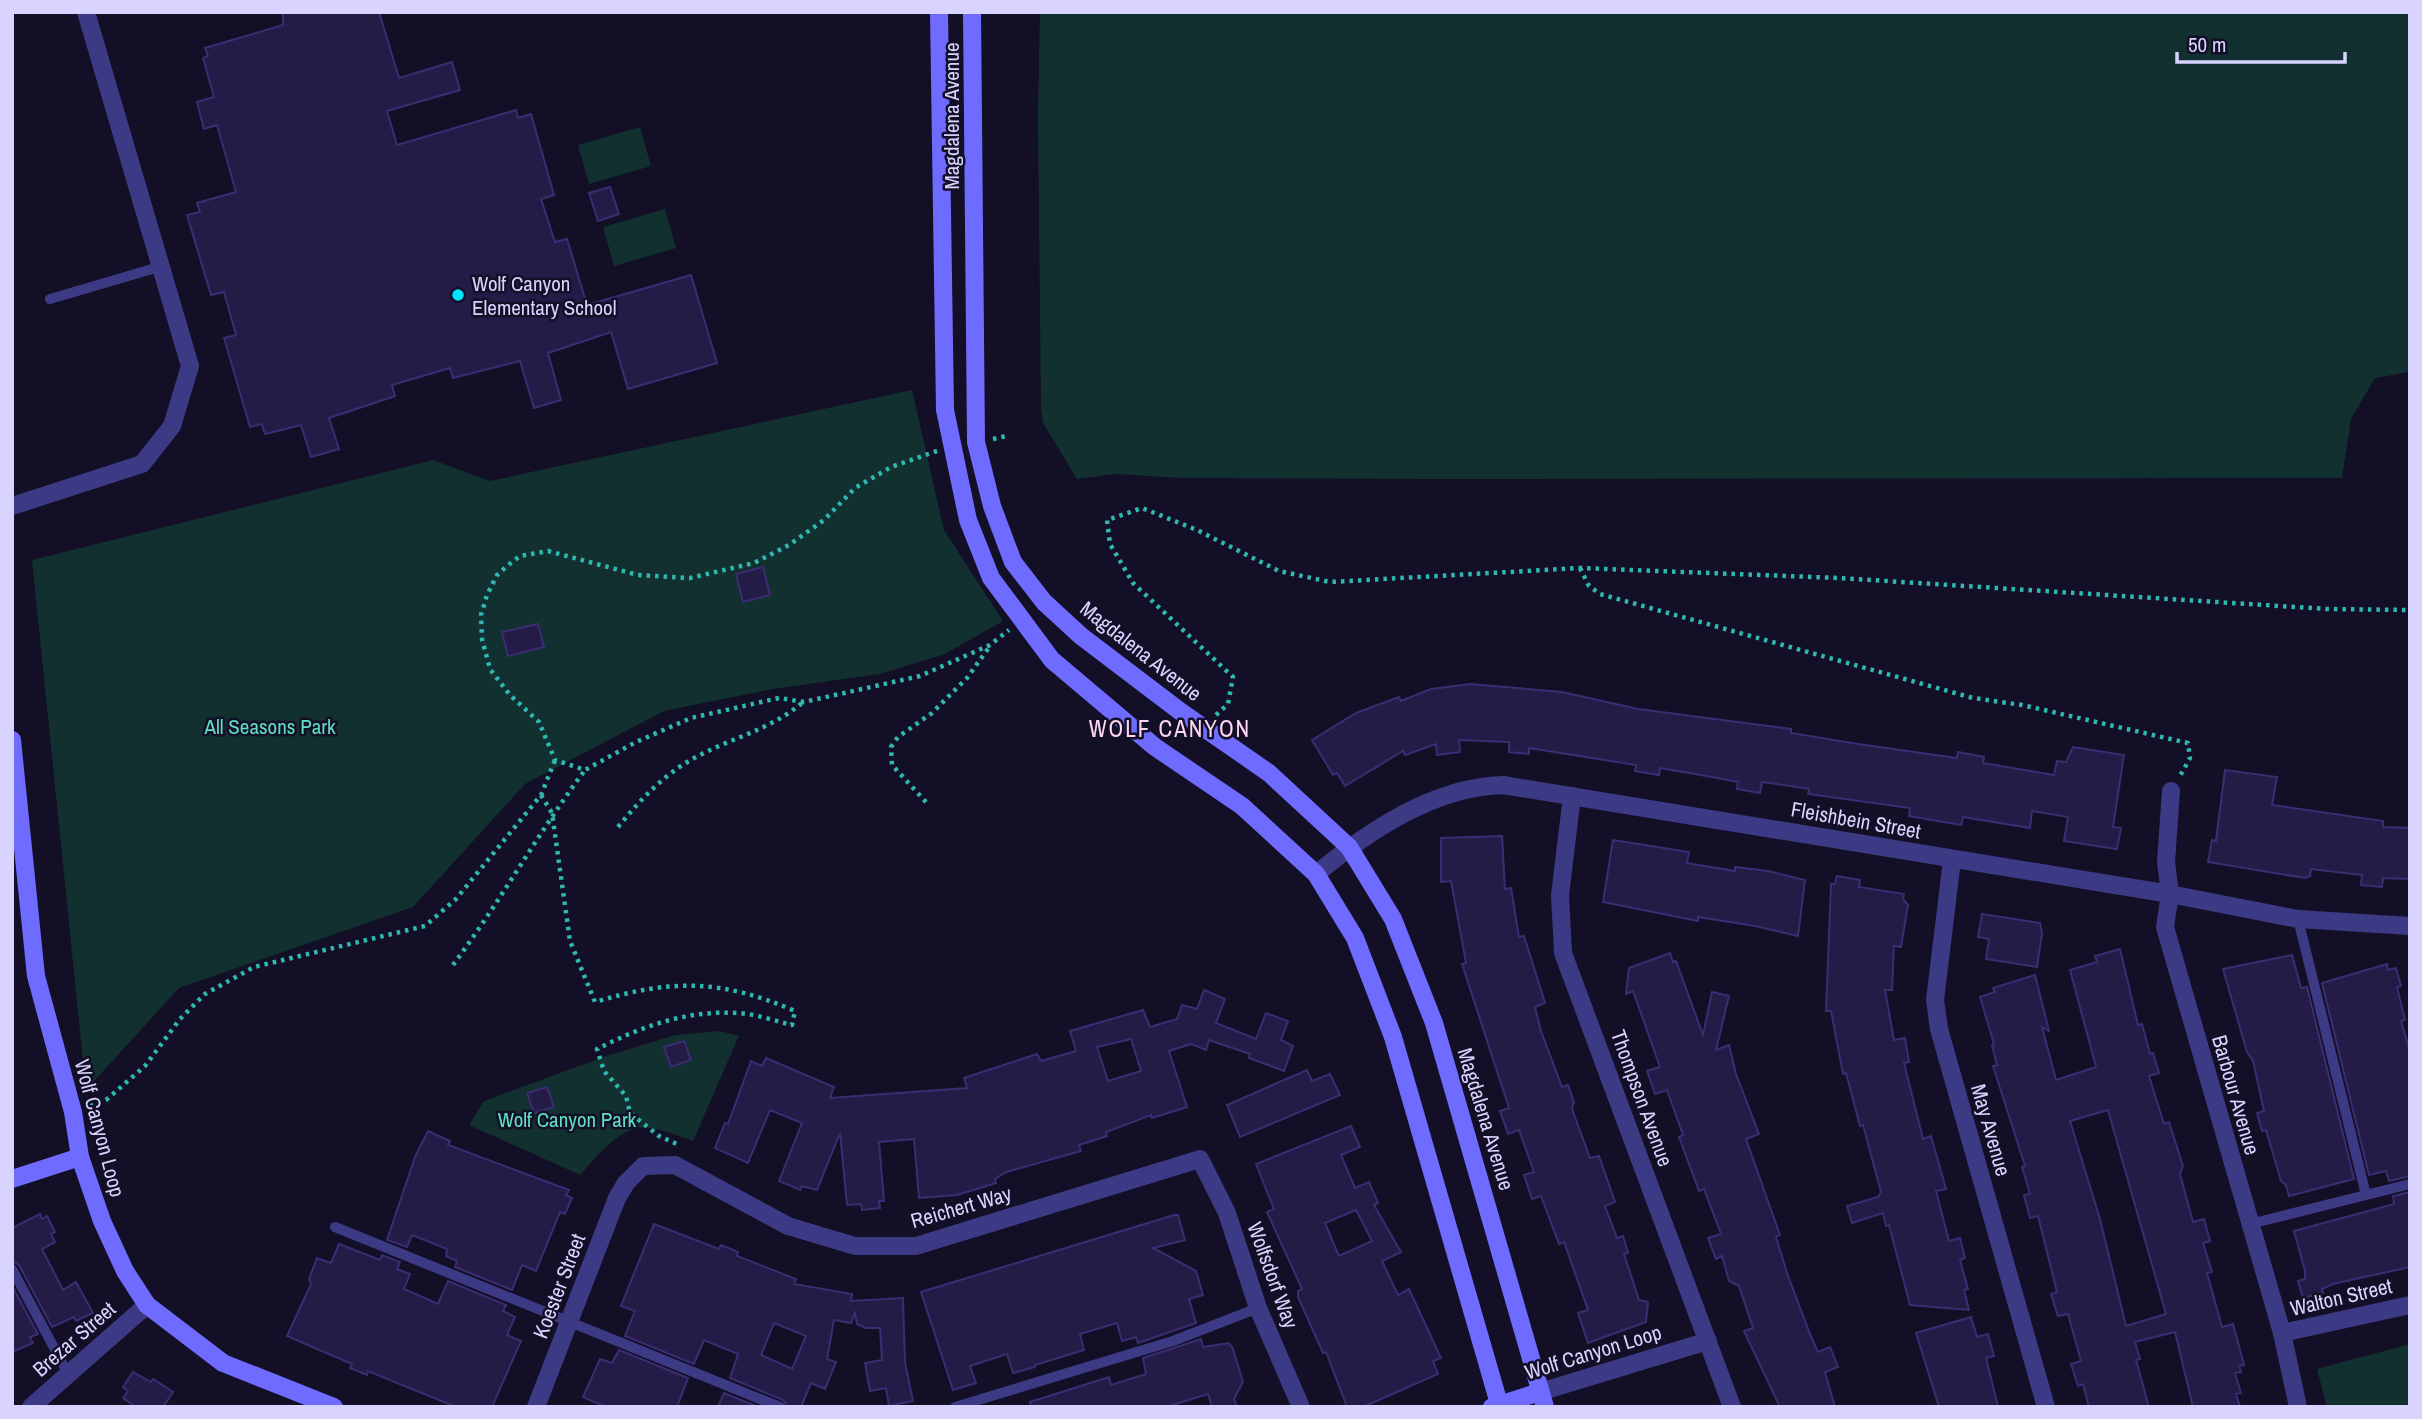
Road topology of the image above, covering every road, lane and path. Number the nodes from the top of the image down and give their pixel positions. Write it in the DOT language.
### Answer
graph roads {
  1 [pos="86,12"];
  2 [pos="939,12"];
  3 [pos="972,12"];
  4 [pos="159,267"];
  5 [pos="50,299"];
  6 [pos="1006,436"];
  7 [pos="976,442"];
  8 [pos="953,447"];
  9 [pos="12,506"];
  10 [pos="1580,568"];
  11 [pos="2410,610"];
  12 [pos="1021,620"];
  13 [pos="990,645"];
  14 [pos="804,702"];
  15 [pos="1202,727"];
  16 [pos="12,740"];
  17 [pos="555,760"];
  18 [pos="585,770"];
  19 [pos="2171,792"];
  20 [pos="541,795"];
  21 [pos="1572,796"];
  22 [pos="926,802"];
  23 [pos="552,813"];
  24 [pos="618,827"];
  25 [pos="1349,847"];
  26 [pos="1952,860"];
  27 [pos="1316,874"];
  28 [pos="2170,894"];
  29 [pos="2298,919"];
  30 [pos="2410,926"];
  31 [pos="453,965"];
  32 [pos="73,1112"];
  33 [pos="681,1146"];
  34 [pos="80,1157"];
  35 [pos="1199,1159"];
  36 [pos="12,1179"];
  37 [pos="626,1183"];
  38 [pos="2410,1184"];
  39 [pos="2366,1195"];
  40 [pos="2250,1224"];
  41 [pos="334,1227"];
  42 [pos="12,1269"];
  43 [pos="147,1305"];
  44 [pos="2410,1305"];
  45 [pos="1258,1308"];
  46 [pos="568,1322"];
  47 [pos="2282,1333"];
  48 [pos="1708,1341"];
  49 [pos="68,1374"];
  50 [pos="1542,1399"];
  51 [pos="1497,1406"];
  52 [pos="30,1407"];
  53 [pos="334,1407"];
  54 [pos="536,1407"];
  55 [pos="780,1407"];
  56 [pos="955,1407"];
  57 [pos="1301,1407"];
  58 [pos="1732,1407"];
  59 [pos="2046,1407"];
  60 [pos="2298,1407"];
  1 -- 4 [label="street"];
  2 -- 8 [label="street, Magdalena Avenue"];
  3 -- 7 [label="street, Magdalena Avenue"];
  4 -- 5 [label="lane"];
  4 -- 9 [label="street"];
  6 -- 7 [label="path"];
  7 -- 15 [label="street, Magdalena Avenue"];
  8 -- 12 [label="street, Magdalena Avenue"];
  8 -- 17 [label="path"];
  10 -- 11 [label="path"];
  10 -- 15 [label="path"];
  10 -- 19 [label="path"];
  12 -- 13 [label="path"];
  12 -- 27 [label="street, Magdalena Avenue"];
  13 -- 14 [label="path"];
  13 -- 22 [label="path"];
  14 -- 18 [label="path"];
  14 -- 24 [label="path"];
  15 -- 25 [label="street, Magdalena Avenue"];
  16 -- 32 [label="street, Wolf Canyon Loop"];
  17 -- 18 [label="path"];
  17 -- 20 [label="path"];
  18 -- 23 [label="path"];
  19 -- 28 [label="street, Barbour Avenue"];
  20 -- 23 [label="path"];
  20 -- 32 [label="path"];
  21 -- 25 [label="street, Fleishbein Street"];
  21 -- 26 [label="street, Fleishbein Street"];
  21 -- 48 [label="street, Thompson Avenue"];
  23 -- 31 [label="path"];
  23 -- 33 [label="path"];
  25 -- 27 [label="street, Fleishbein Street"];
  25 -- 50 [label="street, Magdalena Avenue"];
  26 -- 28 [label="street, Fleishbein Street"];
  26 -- 59 [label="street, May Avenue"];
  27 -- 51 [label="street, Magdalena Avenue"];
  28 -- 29 [label="street, Fleishbein Street"];
  28 -- 40 [label="street, Barbour Avenue"];
  29 -- 30 [label="street, Fleishbein Street"];
  29 -- 39 [label="lane"];
  32 -- 34 [label="street, Wolf Canyon Loop"];
  34 -- 36 [label="street"];
  34 -- 43 [label="street, Wolf Canyon Loop"];
  35 -- 37 [label="street, Reichert Way"];
  35 -- 45 [label="street, Wolfsdorf Way"];
  37 -- 46 [label="street, Koester Street"];
  38 -- 39 [label="lane"];
  39 -- 40 [label="lane"];
  40 -- 47 [label="street, Barbour Avenue"];
  41 -- 46 [label="lane"];
  42 -- 49 [label="lane"];
  43 -- 49 [label="street, Brezar Street"];
  43 -- 53 [label="street, Wolf Canyon Loop"];
  44 -- 47 [label="street, Walton Street"];
  45 -- 56 [label="lane"];
  45 -- 57 [label="street, Wolfsdorf Way"];
  46 -- 54 [label="street, Koester Street"];
  46 -- 55 [label="lane"];
  47 -- 60 [label="street, Barbour Avenue"];
  48 -- 50 [label="street, Wolf Canyon Loop"];
  48 -- 58 [label="street, Thompson Avenue"];
  49 -- 52 [label="street, Brezar Street"];
  50 -- 51 [label="street, Wolf Canyon Loop"];
}
